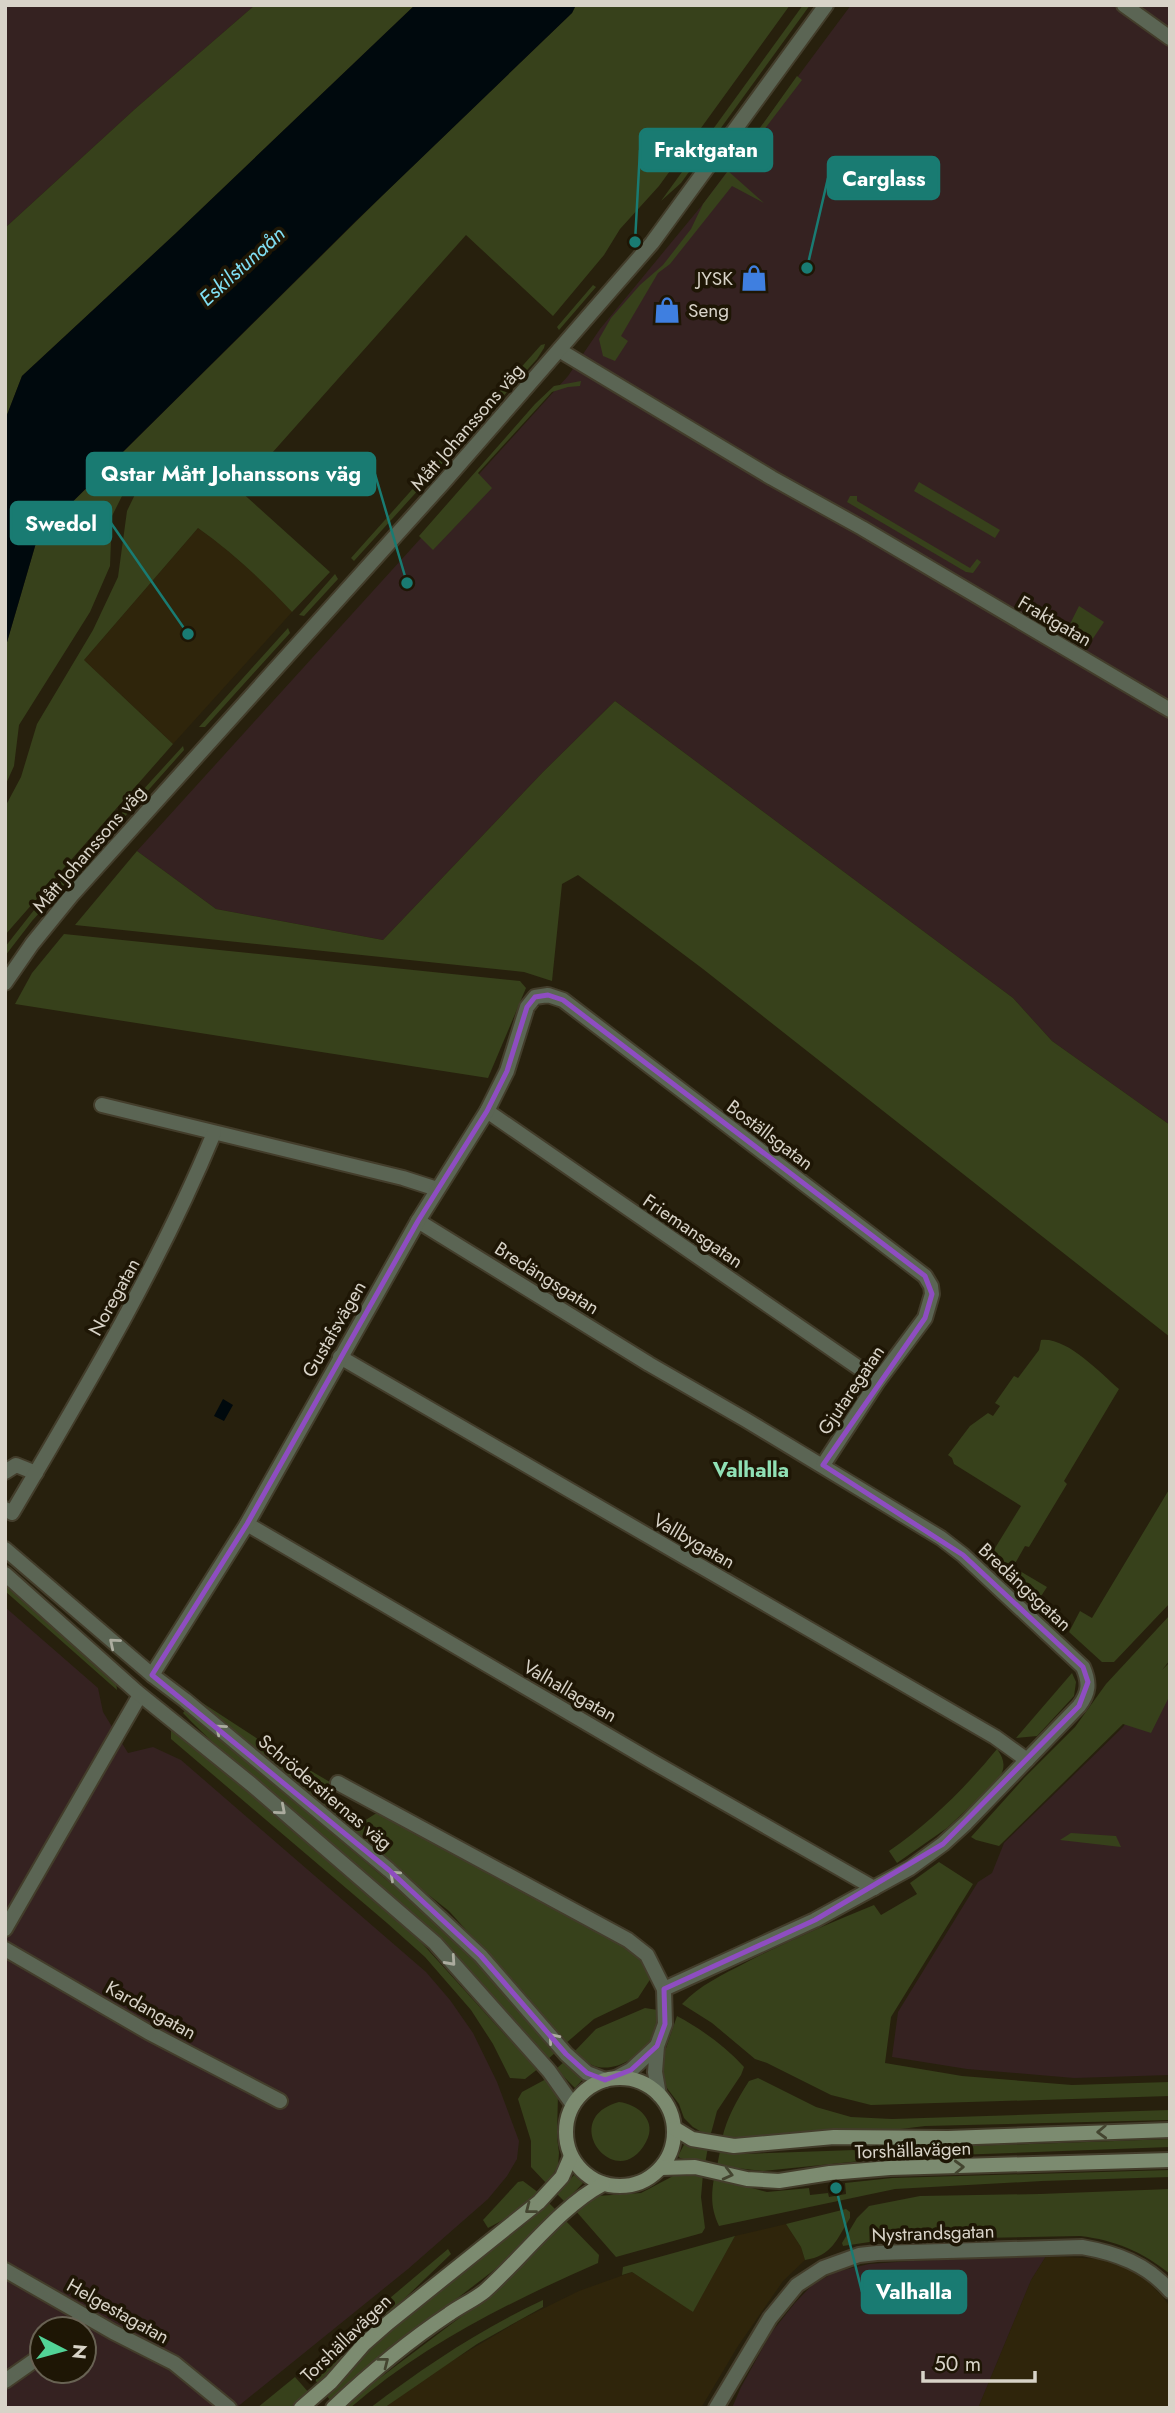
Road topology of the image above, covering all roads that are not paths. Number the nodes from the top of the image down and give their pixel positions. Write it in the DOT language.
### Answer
graph roads {
  1 [pos="826,5"];
  2 [pos="1124,5"];
  3 [pos="1170,38"];
  4 [pos="559,350"];
  5 [pos="1170,710"];
  6 [pos="5,983"];
  7 [pos="535,997"];
  8 [pos="102,1105"];
  9 [pos="487,1111"];
  10 [pos="214,1133"];
  11 [pos="437,1189"];
  12 [pos="418,1221"];
  13 [pos="911,1337"];
  14 [pos="340,1357"];
  15 [pos="878,1381"];
  16 [pos="823,1465"];
  17 [pos="5,1472"];
  18 [pos="36,1473"];
  19 [pos="5,1509"];
  20 [pos="247,1524"];
  21 [pos="5,1549"];
  22 [pos="5,1574"];
  23 [pos="152,1675"];
  24 [pos="140,1695"];
  25 [pos="1027,1760"];
  26 [pos="338,1783"];
  27 [pos="874,1888"];
  28 [pos="5,1928"];
  29 [pos="5,1949"];
  30 [pos="664,1989"];
  31 [pos="657,2046"];
  32 [pos="610,2079"];
  33 [pos="659,2095"];
  34 [pos="281,2101"];
  35 [pos="573,2105"];
  36 [pos="674,2128"];
  37 [pos="1170,2130"];
  38 [pos="571,2156"];
  39 [pos="1170,2160"];
  40 [pos="661,2168"];
  41 [pos="603,2184"];
  42 [pos="5,2270"];
  43 [pos="1170,2291"];
  44 [pos="83,2315"];
  45 [pos="98,2323"];
  46 [pos="28,2365"];
  47 [pos="5,2381"];
  48 [pos="209,2390"];
  49 [pos="219,2408"];
  50 [pos="229,2408"];
  51 [pos="301,2408"];
  52 [pos="333,2408"];
  53 [pos="716,2408"];
  1 -- 4 [label="street, Mått Johanssons väg"];
  2 -- 3 [label="street"];
  4 -- 5 [label="street, Fraktgatan"];
  4 -- 6 [label="street, Mått Johanssons väg"];
  7 -- 9 [label="street, Gustafsvägen"];
  7 -- 13 [label="street, Boställsgatan"];
  8 -- 10 [label="street"];
  9 -- 11 [label="street, Gustafsvägen"];
  9 -- 15 [label="street, Friemansgatan"];
  10 -- 11 [label="street"];
  10 -- 18 [label="street, Noregatan"];
  11 -- 12 [label="street, Gustafsvägen"];
  12 -- 14 [label="street, Gustafsvägen"];
  12 -- 16 [label="street, Bredängsgatan"];
  13 -- 15 [label="street, Gjutaregatan"];
  14 -- 20 [label="street, Gustafsvägen"];
  14 -- 25 [label="street, Vallbygatan"];
  15 -- 16 [label="street, Gjutaregatan"];
  16 -- 25 [label="street, Bredängsgatan"];
  17 -- 18 [label="street"];
  18 -- 19 [label="street, Noregatan"];
  20 -- 23 [label="street, Gustafsvägen"];
  20 -- 27 [label="street, Valhallagatan"];
  23 -- 21 [label="street, Schröderstiernas väg, one-way"];
  22 -- 24 [label="street"];
  23 -- 24 [label="street, Gustafsvägen"];
  32 -- 23 [label="street, Schröderstiernas väg, one-way"];
  24 -- 28 [label="street"];
  24 -- 35 [label="street, one-way"];
  25 -- 27 [label="street, Bredängsgatan"];
  26 -- 30 [label="street, Schröderstiernas väg"];
  27 -- 30 [label="street, Bredängsgatan"];
  29 -- 34 [label="street, Kardangatan"];
  30 -- 31 [label="street"];
  31 -- 32 [label="street"];
  31 -- 33 [label="street"];
  32 -- 33 [label="main road"];
  32 -- 35 [label="main road"];
  33 -- 36 [label="main road"];
  35 -- 38 [label="main road"];
  37 -- 36 [label="main road, Torshällavägen, one-way"];
  36 -- 40 [label="main road"];
  38 -- 41 [label="main road"];
  38 -- 51 [label="main road, Torshällavägen, one-way"];
  40 -- 39 [label="main road, Torshällavägen, one-way"];
  40 -- 41 [label="main road"];
  52 -- 41 [label="main road, one-way"];
  42 -- 44 [label="street, Helgestagatan"];
  43 -- 53 [label="street, Nystrandsgatan"];
  45 -- 48 [label="street, Helgestagatan"];
  46 -- 47 [label="street"];
  48 -- 49 [label="street, Helgestagatan"];
  48 -- 50 [label="street, Helgestagatan"];
}
